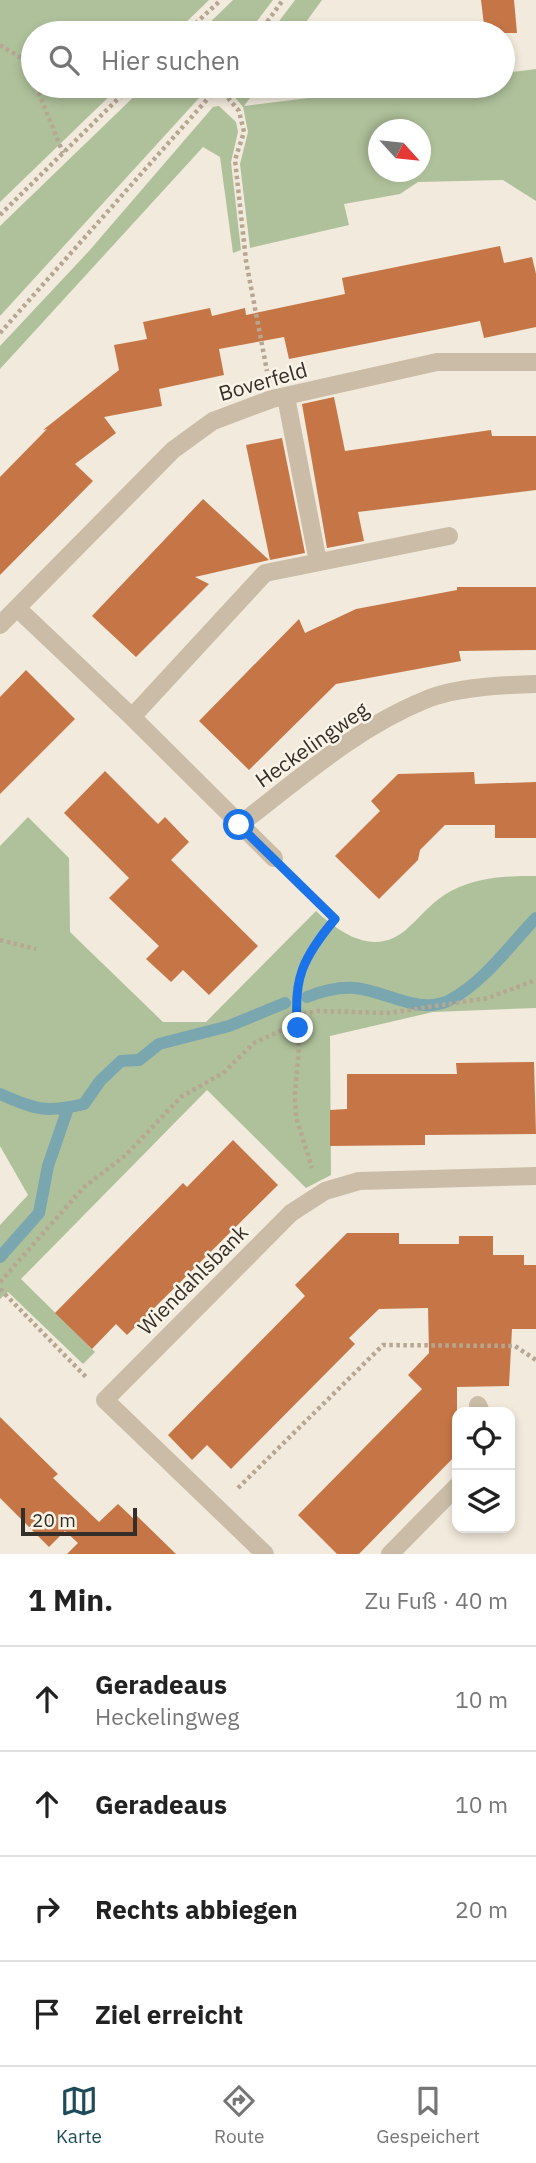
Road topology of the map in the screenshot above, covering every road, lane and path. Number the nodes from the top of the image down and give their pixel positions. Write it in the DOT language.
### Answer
graph roads {
  1 [pos="221,0"];
  2 [pos="284,0"];
  3 [pos="198,21"];
  4 [pos="268,21"];
  5 [pos="0,46"];
  6 [pos="21,58"];
  7 [pos="41,98"];
  8 [pos="119,98"];
  9 [pos="208,98"];
  10 [pos="229,98"];
  11 [pos="63,153"];
  12 [pos="0,215"];
  13 [pos="0,333"];
  14 [pos="536,362"];
  15 [pos="279,398"];
  16 [pos="449,536"];
  17 [pos="318,562"];
  18 [pos="17,608"];
  19 [pos="0,625"];
  20 [pos="536,684"];
  21 [pos="132,717"];
  22 [pos="239,825"];
  23 [pos="274,858"];
  24 [pos="0,940"];
  25 [pos="36,949"];
  26 [pos="536,979"];
  27 [pos="296,1015"];
  28 [pos="297,1023"];
  29 [pos="536,1177"];
  30 [pos="325,1191"];
  31 [pos="0,1282"];
  32 [pos="0,1289"];
  33 [pos="536,1360"];
  34 [pos="80,1369"];
  35 [pos="452,1491"];
  36 [pos="217,1509"];
  37 [pos="265,1554"];
  38 [pos="390,1554"];
  1 -- 3 [label="path"];
  2 -- 4 [label="path"];
  5 -- 6 [label="path"];
  7 -- 11 [label="path"];
  8 -- 11 [label="path"];
  9 -- 13 [label="path"];
  10 -- 15 [label="path"];
  11 -- 12 [label="path"];
  14 -- 15 [label="street, Boverfeld"];
  15 -- 17 [label="street"];
  15 -- 18 [label="street, Boverfeld"];
  16 -- 17 [label="street"];
  17 -- 21 [label="street"];
  18 -- 19 [label="street, Boverfeld"];
  18 -- 21 [label="street"];
  20 -- 22 [label="street, Heckelingweg"];
  21 -- 22 [label="street"];
  22 -- 23 [label="street"];
  23 -- 27 [label="path"];
  24 -- 25 [label="path"];
  26 -- 27 [label="path"];
  27 -- 28 [label="path"];
  28 -- 30 [label="path"];
  28 -- 31 [label="path"];
  29 -- 30 [label="street, Wiendahlsbank"];
  30 -- 36 [label="street, Wiendahlsbank"];
  32 -- 34 [label="path"];
  33 -- 36 [label="path"];
  35 -- 38 [label="street"];
  36 -- 37 [label="street, Wiendahlsbank"];
}
